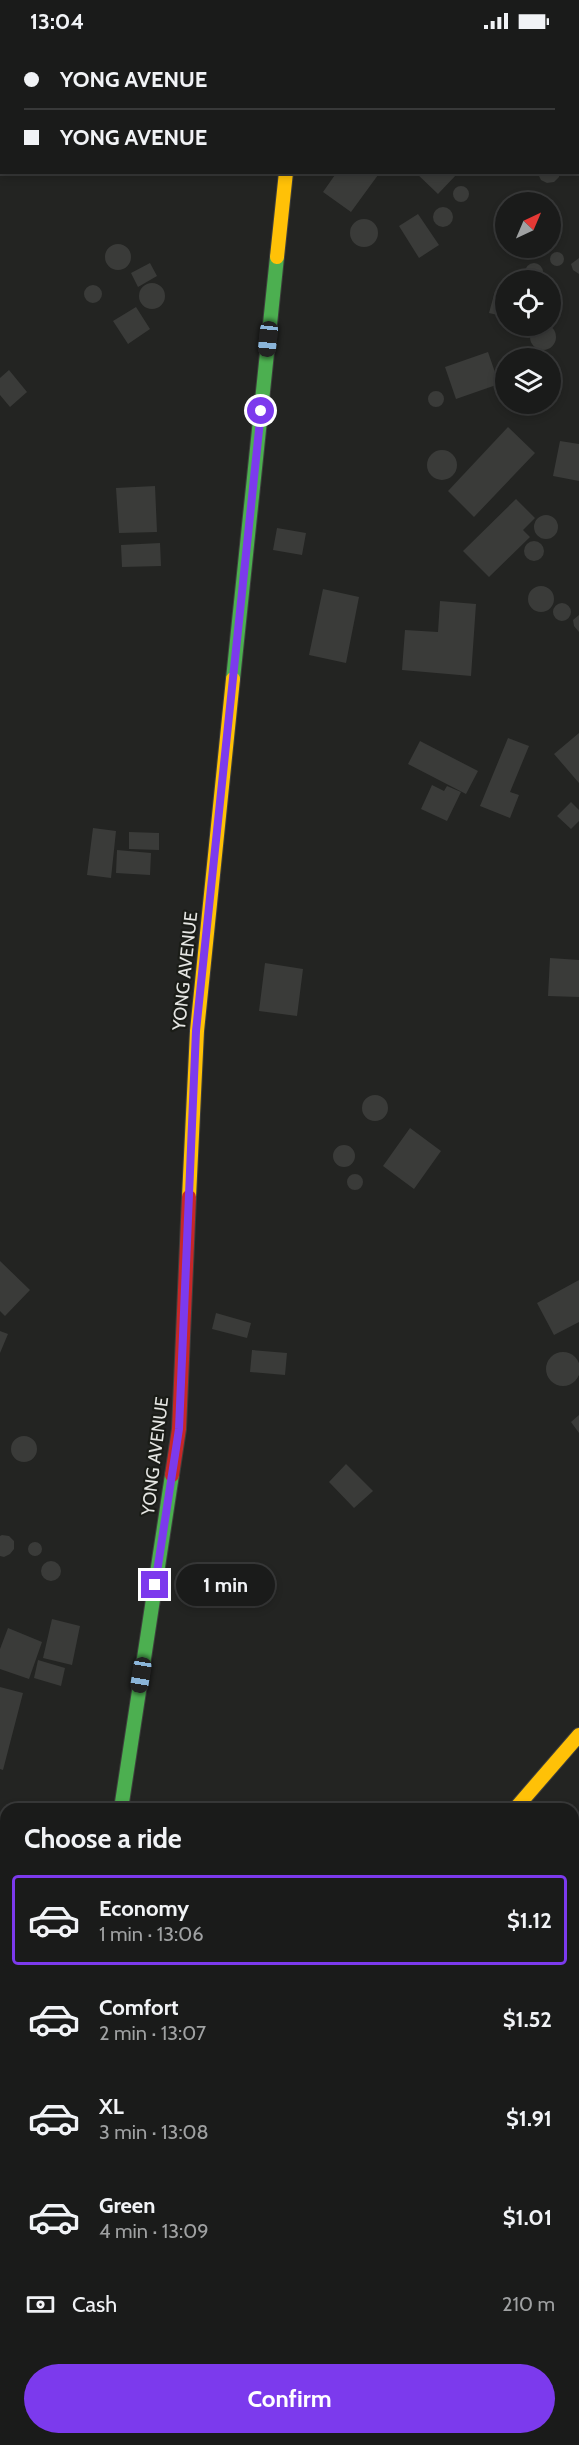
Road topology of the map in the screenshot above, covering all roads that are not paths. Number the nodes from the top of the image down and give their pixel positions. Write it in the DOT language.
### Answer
graph roads {
  1 [pos="286,174"];
  2 [pos="579,1735"];
  3 [pos="122,1803"];
  4 [pos="520,1803"];
  1 -- 3 [label="street, YONG AVENUE"];
  2 -- 4 [label="street"];
}
